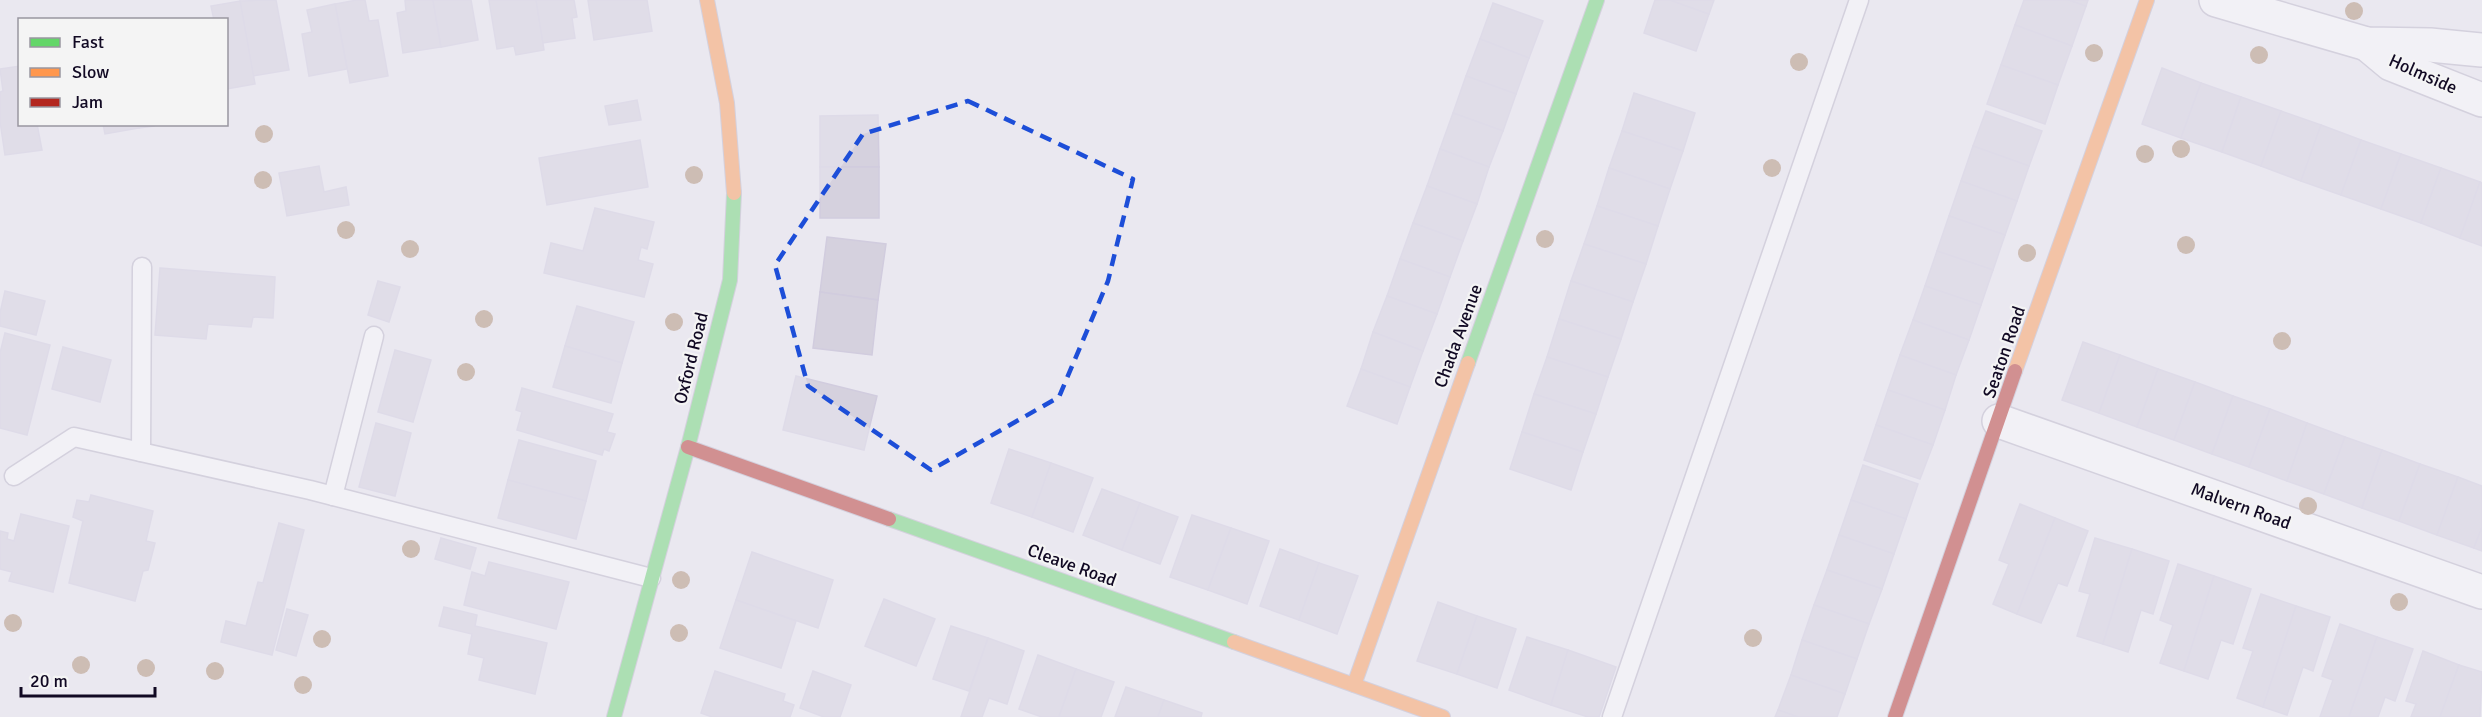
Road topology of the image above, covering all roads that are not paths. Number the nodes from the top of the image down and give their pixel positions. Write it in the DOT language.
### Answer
graph roads {
  1 [pos="707,0"];
  2 [pos="1597,0"];
  3 [pos="1859,0"];
  4 [pos="2147,0"];
  5 [pos="2216,0"];
  6 [pos="2367,44"];
  7 [pos="2482,50"];
  8 [pos="2482,100"];
  9 [pos="142,267"];
  10 [pos="374,336"];
  11 [pos="1999,421"];
  12 [pos="687,447"];
  13 [pos="141,452"];
  14 [pos="14,476"];
  15 [pos="333,496"];
  16 [pos="651,578"];
  17 [pos="2482,592"];
  18 [pos="1354,685"];
  19 [pos="614,717"];
  20 [pos="1443,717"];
  21 [pos="1612,717"];
  22 [pos="1895,717"];
  1 -- 12 [label="street, Oxford Road"];
  2 -- 18 [label="street, Chada Avenue"];
  3 -- 21 [label="lane"];
  4 -- 11 [label="street, Seaton Road"];
  5 -- 6 [label="street, Holmside"];
  6 -- 7 [label="street, Holmside"];
  6 -- 8 [label="street, Holmside"];
  9 -- 13 [label="lane"];
  10 -- 15 [label="lane"];
  11 -- 17 [label="street, Malvern Road"];
  11 -- 22 [label="street, Seaton Road"];
  12 -- 16 [label="street, Oxford Road"];
  12 -- 18 [label="street, Cleave Road"];
  13 -- 14 [label="lane"];
  13 -- 15 [label="lane"];
  15 -- 16 [label="lane"];
  16 -- 19 [label="street, Oxford Road"];
  18 -- 20 [label="street, Cleave Road"];
}
